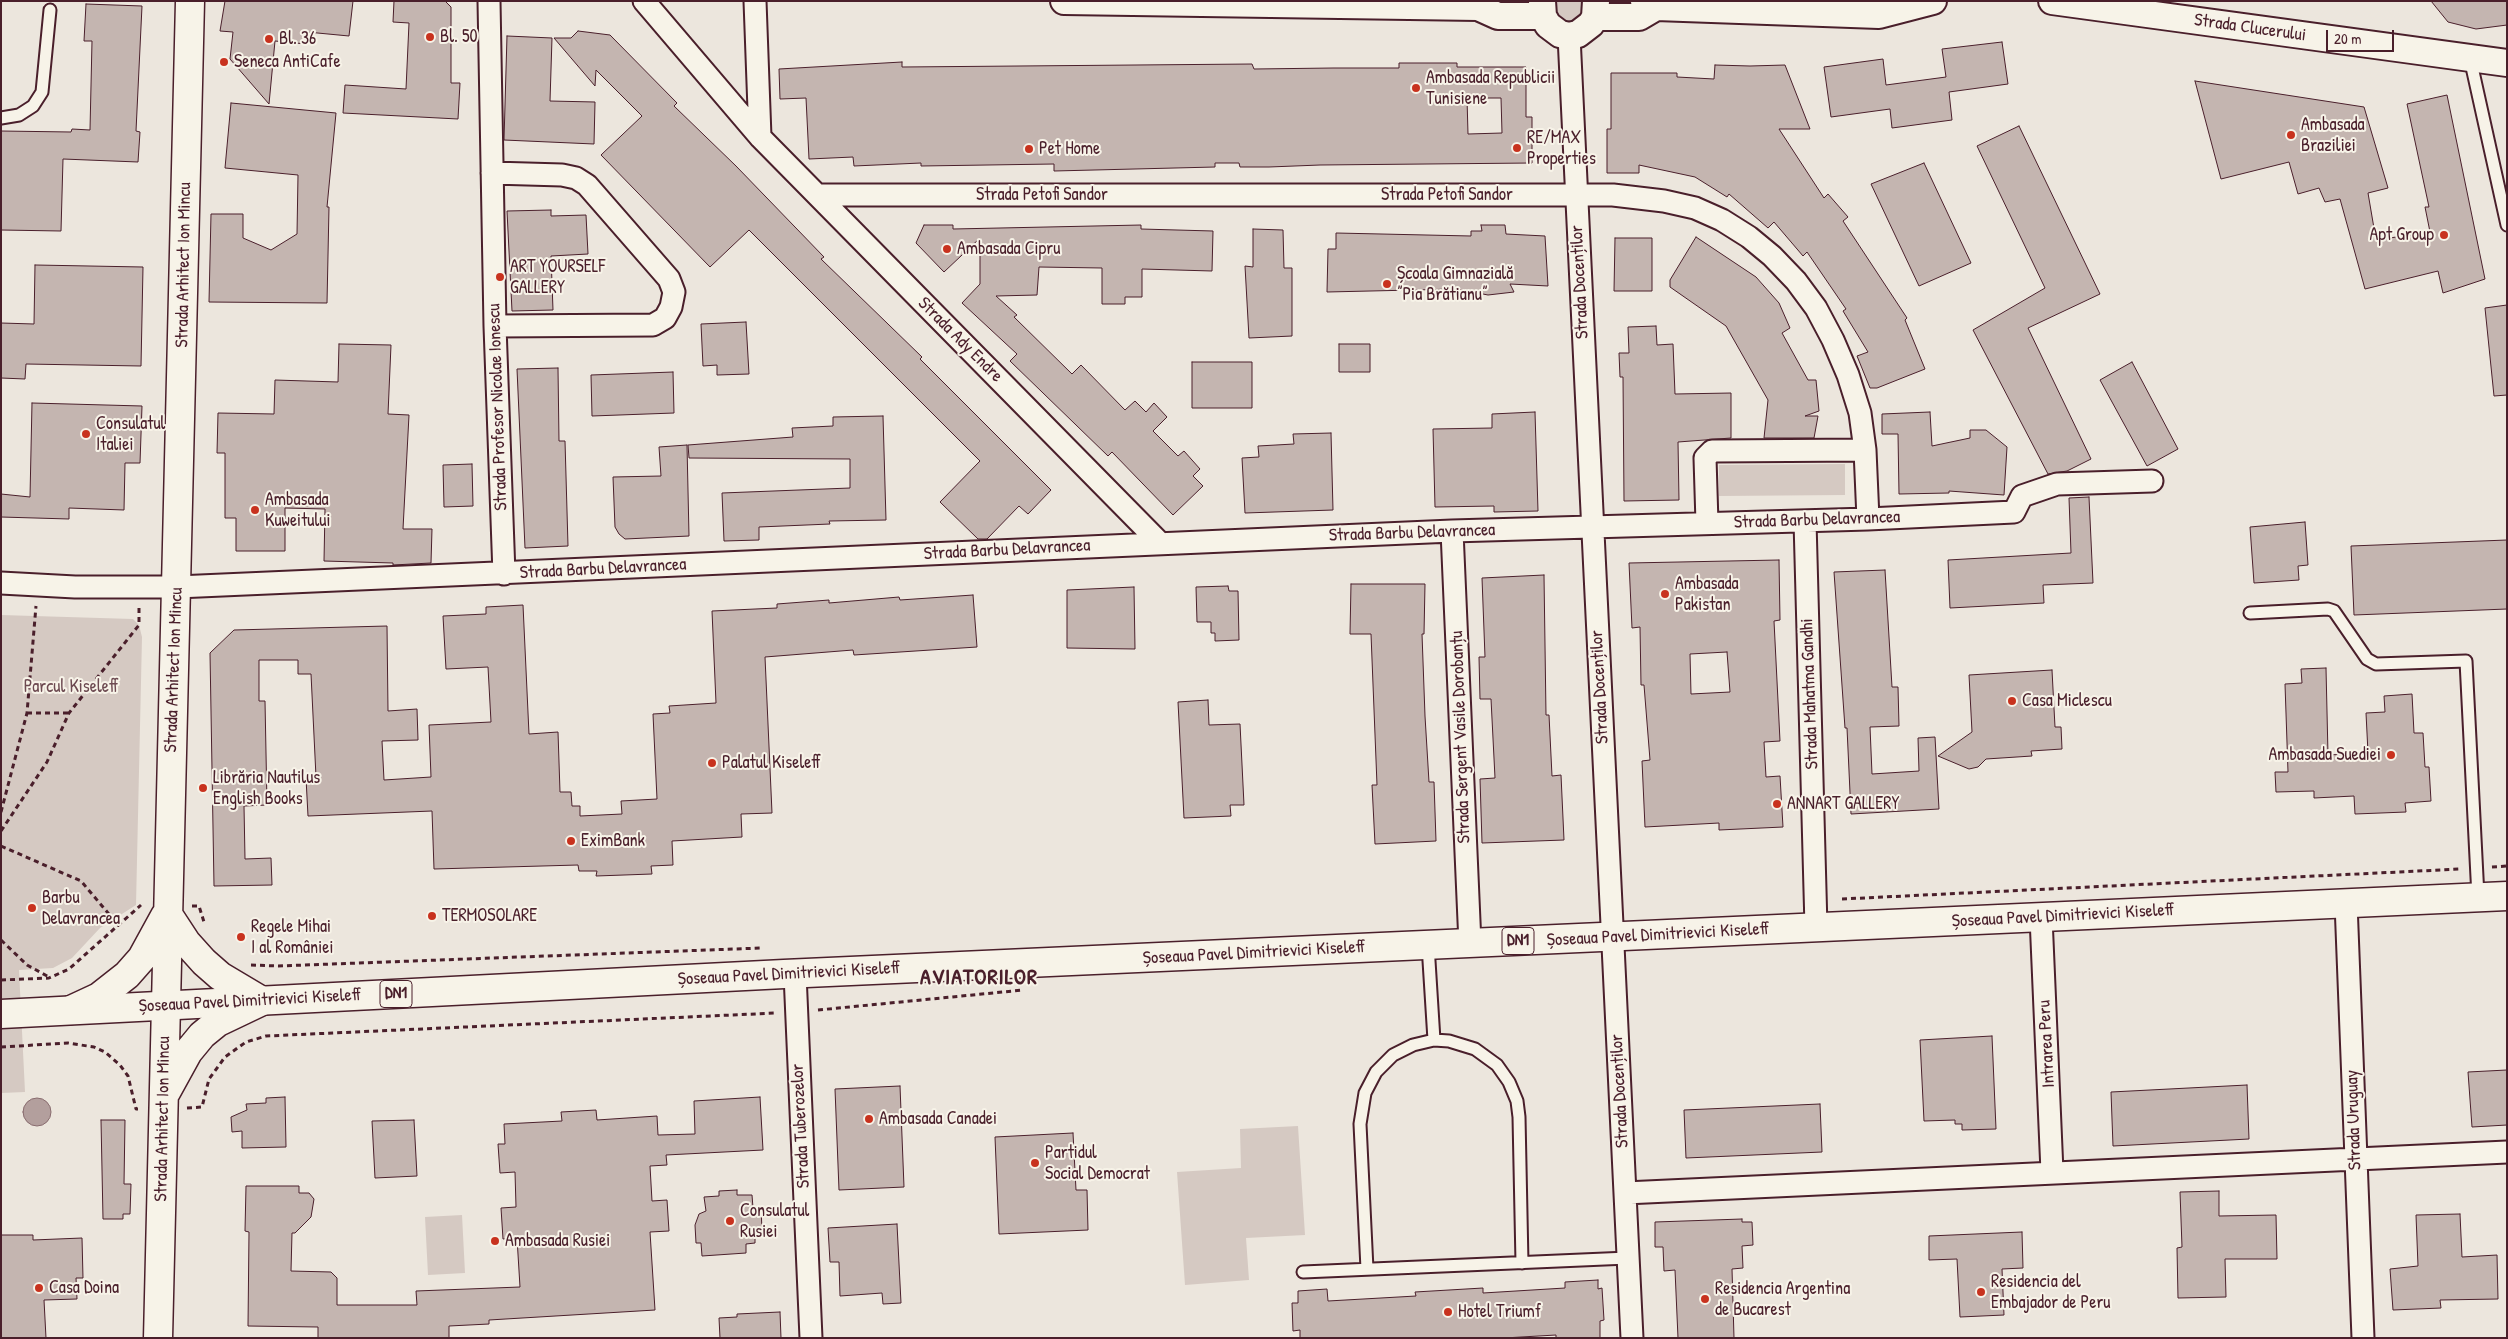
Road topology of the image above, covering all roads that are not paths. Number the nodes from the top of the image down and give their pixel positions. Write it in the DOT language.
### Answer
graph roads {
  1 [pos="190,1"];
  2 [pos="489,1"];
  3 [pos="644,1"];
  4 [pos="755,1"];
  5 [pos="1064,1"];
  6 [pos="1934,1"];
  7 [pos="2052,1"];
  8 [pos="1333,3"];
  9 [pos="1472,4"];
  10 [pos="1650,4"];
  11 [pos="1771,6"];
  12 [pos="1877,8"];
  13 [pos="1542,9"];
  14 [pos="1596,9"];
  15 [pos="50,10"];
  16 [pos="1569,36"];
  17 [pos="2470,57"];
  18 [pos="2507,63"];
  19 [pos="1,118"];
  20 [pos="760,137"];
  21 [pos="492,174"];
  22 [pos="818,195"];
  23 [pos="1576,195"];
  24 [pos="2507,225"];
  25 [pos="494,326"];
  26 [pos="1865,450"];
  27 [pos="2152,481"];
  28 [pos="1868,519"];
  29 [pos="1805,521"];
  30 [pos="1707,523"];
  31 [pos="1592,526"];
  32 [pos="1452,531"];
  33 [pos="1160,543"];
  34 [pos="504,574"];
  35 [pos="1,583"];
  36 [pos="177,587"];
  37 [pos="2250,613"];
  38 [pos="2507,896"];
  39 [pos="2478,897"];
  40 [pos="2346,903"];
  41 [pos="167,912"];
  42 [pos="2041,917"];
  43 [pos="1816,927"];
  44 [pos="1613,937"];
  45 [pos="1470,944"];
  46 [pos="1428,945"];
  47 [pos="795,974"];
  48 [pos="262,1001"];
  49 [pos="166,1005"];
  50 [pos="71,1010"];
  51 [pos="1,1014"];
  52 [pos="1434,1040"];
  53 [pos="163,1103"];
  54 [pos="2507,1152"];
  55 [pos="2356,1159"];
  56 [pos="2052,1172"];
  57 [pos="1625,1194"];
  58 [pos="1628,1258"];
  59 [pos="1522,1263"];
  60 [pos="1367,1269"];
  61 [pos="1303,1272"];
  62 [pos="158,1338"];
  63 [pos="811,1338"];
  64 [pos="1632,1338"];
  65 [pos="2363,1338"];
  1 -- 36 [label="main road, Strada Arhitect Ion Mincu"];
  2 -- 21 [label="street, Strada Profesor Nicolae Ionescu"];
  3 -- 20 [label="street, Strada Ady Endre"];
  4 -- 20 [label="street"];
  5 -- 8 [label="street"];
  6 -- 12 [label="street"];
  7 -- 17 [label="street, Strada Clucerului"];
  8 -- 9 [label="street"];
  9 -- 13 [label="street"];
  10 -- 11 [label="street"];
  10 -- 14 [label="street"];
  11 -- 12 [label="street"];
  13 -- 16 [label="street"];
  14 -- 16 [label="street"];
  15 -- 19 [label="lane"];
  16 -- 23 [label="street, Strada Docenților"];
  17 -- 18 [label="street, Strada Clucerului"];
  17 -- 24 [label="lane"];
  20 -- 22 [label="street, Strada Ady Endre"];
  21 -- 25 [label="street, Strada Profesor Nicolae Ionescu"];
  21 -- 25 [label="street"];
  22 -- 23 [label="street, Strada Petofi Sandor"];
  22 -- 33 [label="street, Strada Ady Endre"];
  23 -- 26 [label="street, Strada Petofi Sandor"];
  23 -- 31 [label="street, Strada Docenților"];
  25 -- 34 [label="street, Strada Profesor Nicolae Ionescu"];
  26 -- 28 [label="street, Strada Petofi Sandor"];
  26 -- 30 [label="street"];
  27 -- 28 [label="street, Strada Barbu Delavrancea"];
  28 -- 29 [label="street, Strada Barbu Delavrancea"];
  29 -- 30 [label="street, Strada Barbu Delavrancea"];
  29 -- 43 [label="street, Strada Mahatma Gandhi"];
  30 -- 31 [label="street, Strada Barbu Delavrancea"];
  31 -- 32 [label="street, Strada Barbu Delavrancea"];
  31 -- 44 [label="street, Strada Docenților"];
  32 -- 33 [label="street, Strada Barbu Delavrancea"];
  32 -- 45 [label="street, Strada Sergent Vasile Dorobanțu"];
  33 -- 34 [label="street, Strada Barbu Delavrancea"];
  34 -- 36 [label="street, Strada Barbu Delavrancea"];
  35 -- 36 [label="street, Strada Barbu Delavrancea"];
  36 -- 41 [label="main road, Strada Arhitect Ion Mincu"];
  37 -- 39 [label="lane"];
  38 -- 39 [label="main road, Șoseaua Pavel Dimitrievici Kiseleff / DN1"];
  39 -- 40 [label="main road, Șoseaua Pavel Dimitrievici Kiseleff / DN1"];
  40 -- 42 [label="main road, Șoseaua Pavel Dimitrievici Kiseleff / DN1"];
  40 -- 55 [label="street, Strada Uruguay"];
  41 -- 48 [label="main road"];
  41 -- 49 [label="main road, Strada Arhitect Ion Mincu"];
  41 -- 50 [label="main road"];
  42 -- 43 [label="main road, Șoseaua Pavel Dimitrievici Kiseleff / DN1"];
  42 -- 56 [label="street, Intrarea Peru"];
  43 -- 44 [label="main road, Șoseaua Pavel Dimitrievici Kiseleff / DN1"];
  44 -- 45 [label="main road, Șoseaua Pavel Dimitrievici Kiseleff / DN1"];
  44 -- 57 [label="street, Strada Docenților"];
  45 -- 46 [label="main road, Șoseaua Pavel Dimitrievici Kiseleff / DN1"];
  46 -- 47 [label="main road, Șoseaua Pavel Dimitrievici Kiseleff / DN1"];
  46 -- 52 [label="lane"];
  47 -- 48 [label="main road, Șoseaua Pavel Dimitrievici Kiseleff / DN1"];
  47 -- 63 [label="street, Strada Tuberozelor"];
  48 -- 49 [label="main road, Șoseaua Pavel Dimitrievici Kiseleff / DN1"];
  48 -- 53 [label="main road"];
  49 -- 50 [label="main road, Șoseaua Pavel Dimitrievici Kiseleff / DN1"];
  49 -- 53 [label="main road, Strada Arhitect Ion Mincu"];
  50 -- 51 [label="main road, Șoseaua Pavel Dimitrievici Kiseleff / DN1"];
  52 -- 59 [label="lane"];
  52 -- 60 [label="lane"];
  53 -- 62 [label="main road, Strada Arhitect Ion Mincu"];
  54 -- 55 [label="street"];
  55 -- 56 [label="street"];
  55 -- 65 [label="street, Strada Uruguay"];
  56 -- 57 [label="street"];
  57 -- 58 [label="street, Strada Docenților"];
  58 -- 59 [label="lane"];
  58 -- 64 [label="street, Strada Docenților"];
  59 -- 60 [label="lane"];
  60 -- 61 [label="lane"];
}
